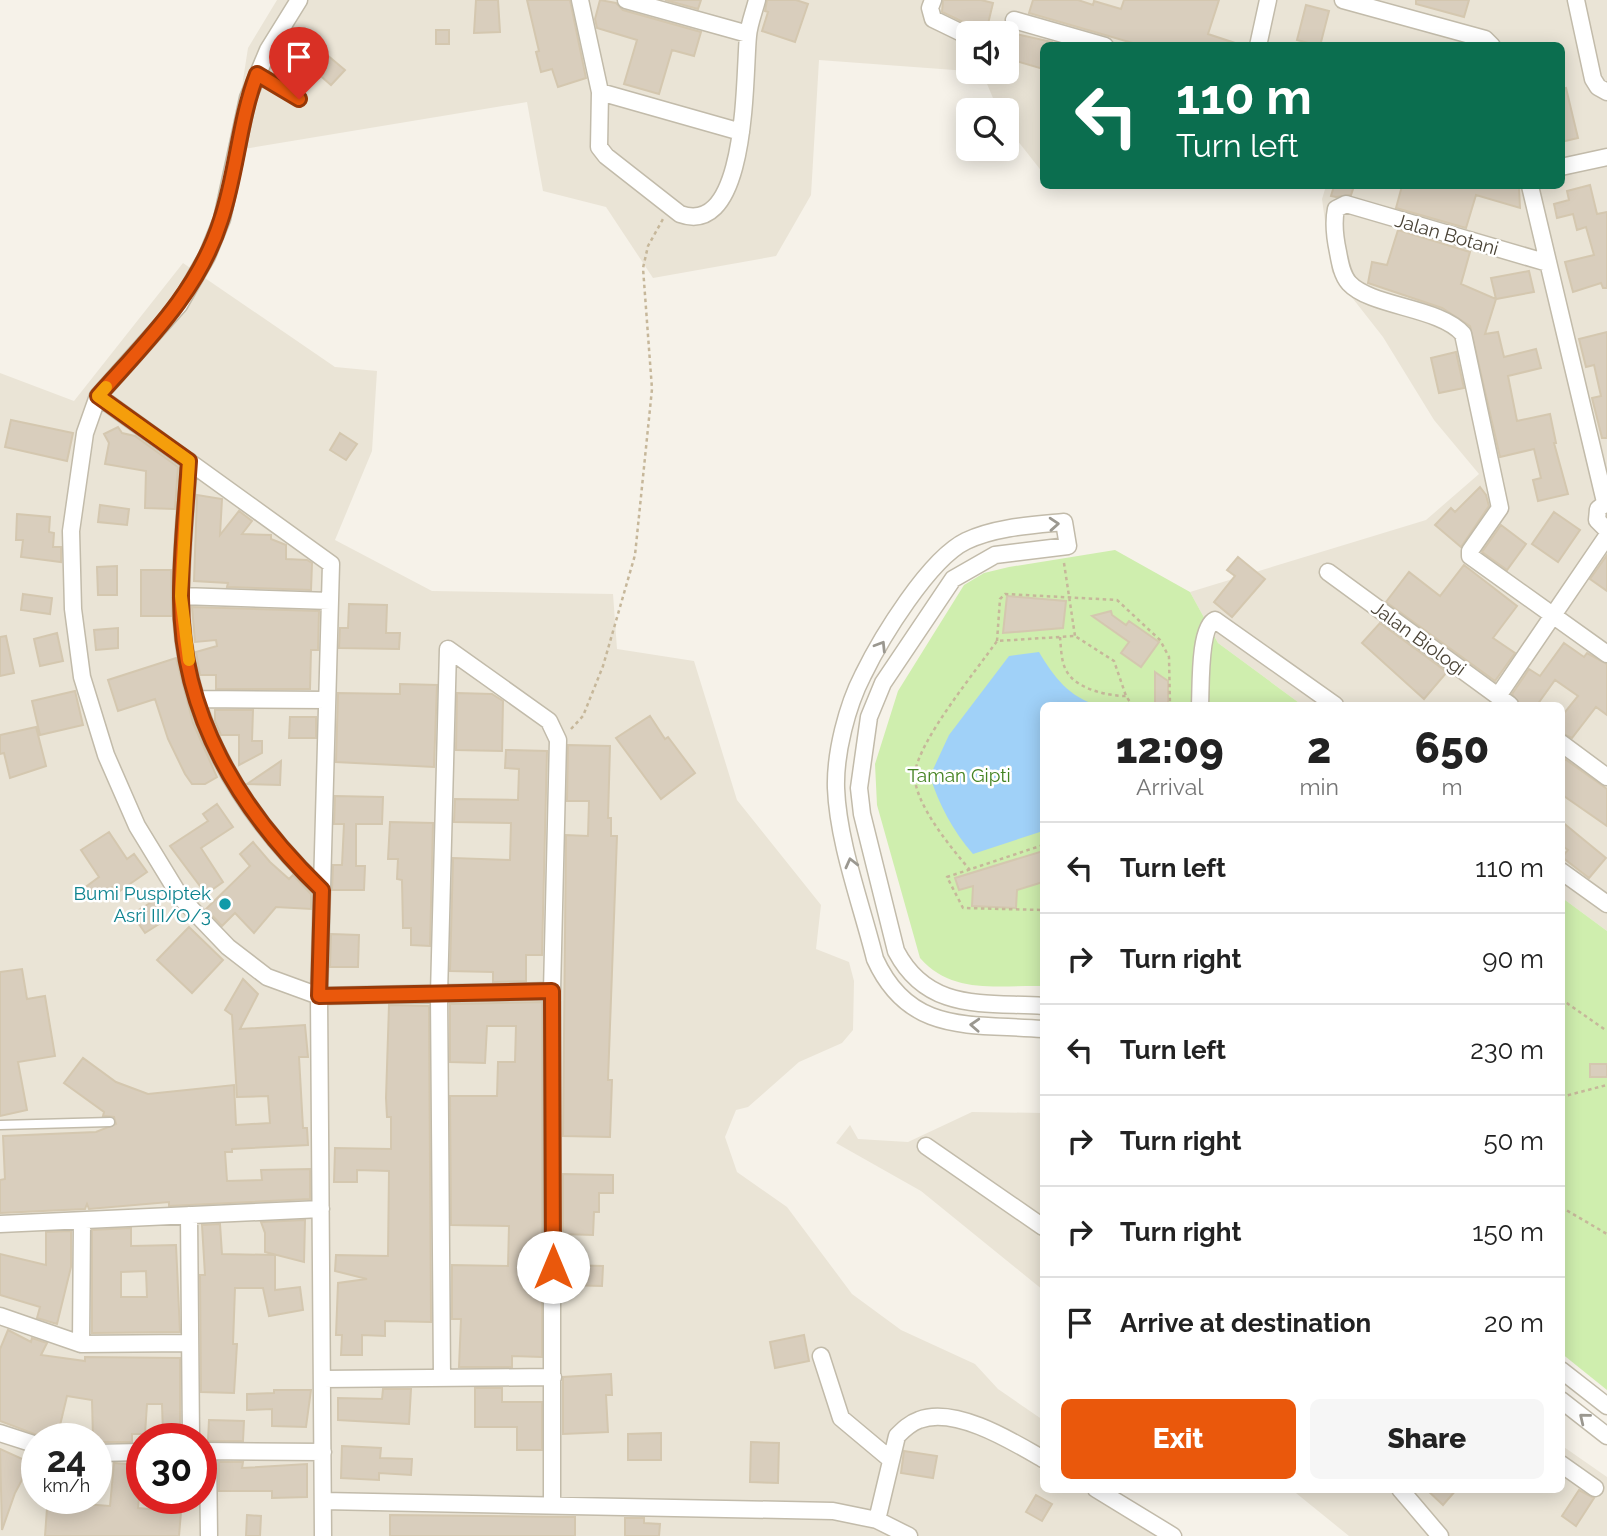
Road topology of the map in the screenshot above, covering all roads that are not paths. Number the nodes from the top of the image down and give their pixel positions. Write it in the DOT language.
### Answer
graph roads {
  1 [pos="299,0"];
  2 [pos="580,0"];
  3 [pos="626,0"];
  4 [pos="757,0"];
  5 [pos="933,0"];
  6 [pos="1268,0"];
  7 [pos="1343,0"];
  8 [pos="1579,0"];
  9 [pos="1014,20"];
  10 [pos="956,30"];
  11 [pos="748,34"];
  12 [pos="1088,42"];
  13 [pos="1259,42"];
  14 [pos="1488,42"];
  15 [pos="257,74"];
  16 [pos="600,92"];
  17 [pos="1607,92"];
  18 [pos="299,99"];
  19 [pos="741,131"];
  20 [pos="1607,158"];
  21 [pos="1565,166"];
  22 [pos="1531,189"];
  23 [pos="1548,263"];
  24 [pos="98,396"];
  25 [pos="1599,449"];
  26 [pos="189,461"];
  27 [pos="1606,502"];
  28 [pos="1607,533"];
  29 [pos="1328,572"];
  30 [pos="181,596"];
  31 [pos="330,600"];
  32 [pos="1555,614"];
  33 [pos="1607,654"];
  34 [pos="196,699"];
  35 [pos="327,700"];
  36 [pos="1504,701"];
  37 [pos="1200,702"];
  38 [pos="1331,702"];
  39 [pos="1565,746"];
  40 [pos="1607,777"];
  41 [pos="1565,872"];
  42 [pos="322,890"];
  43 [pos="1604,895"];
  44 [pos="552,991"];
  45 [pos="439,994"];
  46 [pos="319,996"];
  47 [pos="1040,1006"];
  48 [pos="1040,1029"];
  49 [pos="110,1122"];
  50 [pos="0,1125"];
  51 [pos="926,1146"];
  52 [pos="321,1209"];
  53 [pos="188,1215"];
  54 [pos="82,1221"];
  55 [pos="0,1224"];
  56 [pos="1040,1225"];
  57 [pos="0,1316"];
  58 [pos="81,1343"];
  59 [pos="188,1343"];
  60 [pos="821,1356"];
  61 [pos="1565,1373"];
  62 [pos="553,1377"];
  63 [pos="442,1378"];
  64 [pos="322,1379"];
  65 [pos="1565,1403"];
  66 [pos="1607,1406"];
  67 [pos="191,1423"];
  68 [pos="0,1433"];
  69 [pos="1607,1436"];
  70 [pos="21,1440"];
  71 [pos="217,1451"];
  72 [pos="323,1452"];
  73 [pos="1040,1457"];
  74 [pos="890,1459"];
  75 [pos="1565,1467"];
  76 [pos="1595,1488"];
  77 [pos="1103,1493"];
  78 [pos="1403,1493"];
  79 [pos="323,1501"];
  80 [pos="552,1505"];
  81 [pos="208,1514"];
  82 [pos="877,1520"];
  83 [pos="209,1536"];
  84 [pos="323,1536"];
  85 [pos="909,1536"];
  86 [pos="1173,1536"];
  87 [pos="1440,1536"];
  1 -- 15 [label="street"];
  2 -- 16 [label="street"];
  3 -- 11 [label="street"];
  4 -- 11 [label="street"];
  5 -- 10 [label="street"];
  6 -- 13 [label="street"];
  7 -- 14 [label="street"];
  8 -- 17 [label="street"];
  9 -- 12 [label="street"];
  11 -- 19 [label="street"];
  15 -- 18 [label="lane"];
  15 -- 24 [label="street"];
  16 -- 19 [label="street"];
  16 -- 19 [label="street"];
  20 -- 21 [label="street"];
  22 -- 23 [label="street"];
  23 -- 25 [label="street"];
  23 -- 32 [label="street, Jalan Botani"];
  24 -- 26 [label="street"];
  24 -- 46 [label="street"];
  25 -- 27 [label="street"];
  26 -- 30 [label="street"];
  26 -- 31 [label="street"];
  27 -- 28 [label="street"];
  28 -- 32 [label="street"];
  29 -- 36 [label="street, Jalan Biologi"];
  30 -- 31 [label="street"];
  30 -- 34 [label="street"];
  31 -- 35 [label="street"];
  32 -- 33 [label="street"];
  32 -- 36 [label="street"];
  34 -- 35 [label="street"];
  34 -- 42 [label="street"];
  35 -- 42 [label="street"];
  37 -- 38 [label="street"];
  39 -- 40 [label="street"];
  41 -- 43 [label="street"];
  42 -- 46 [label="street"];
  44 -- 45 [label="street"];
  44 -- 45 [label="street"];
  44 -- 62 [label="street"];
  45 -- 46 [label="street"];
  45 -- 63 [label="street"];
  46 -- 52 [label="street"];
  48 -- 47 [label="street, one-way"];
  49 -- 50 [label="lane"];
  51 -- 56 [label="street"];
  52 -- 53 [label="street"];
  52 -- 64 [label="street"];
  53 -- 54 [label="street"];
  53 -- 59 [label="street"];
  54 -- 55 [label="street"];
  54 -- 58 [label="street"];
  57 -- 58 [label="street"];
  58 -- 59 [label="street"];
  59 -- 67 [label="street"];
  60 -- 74 [label="street"];
  61 -- 66 [label="street"];
  62 -- 63 [label="street"];
  62 -- 80 [label="street"];
  63 -- 64 [label="street"];
  64 -- 72 [label="street"];
  69 -- 65 [label="street, one-way"];
  68 -- 70 [label="street"];
  71 -- 72 [label="street"];
  72 -- 79 [label="street"];
  73 -- 74 [label="street"];
  74 -- 82 [label="street"];
  75 -- 76 [label="street"];
  77 -- 86 [label="street"];
  78 -- 87 [label="street"];
  79 -- 80 [label="street"];
  79 -- 84 [label="street"];
  80 -- 82 [label="street"];
  81 -- 83 [label="street"];
  82 -- 85 [label="street"];
}
